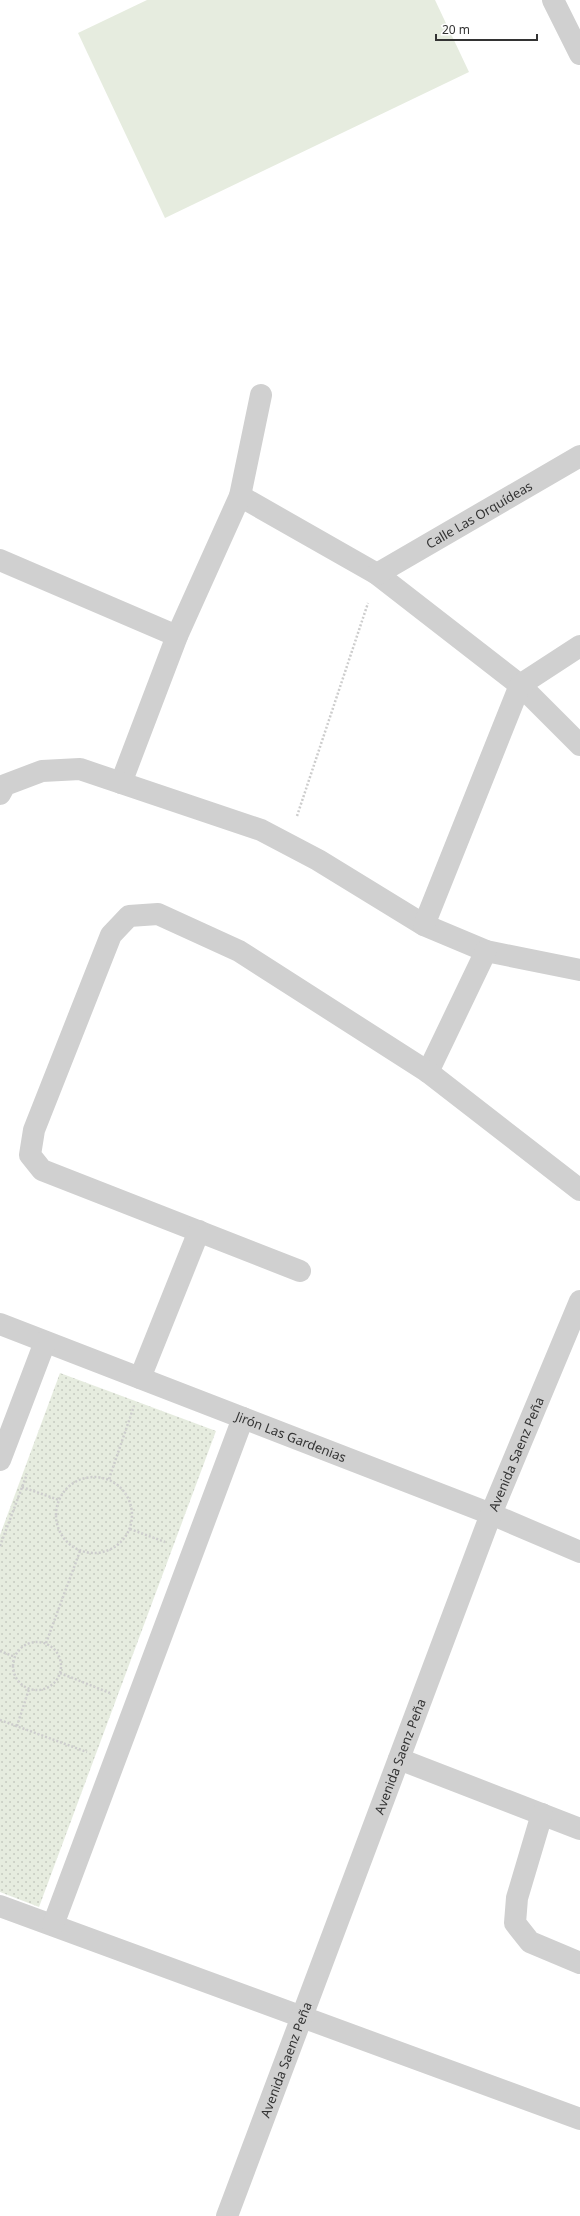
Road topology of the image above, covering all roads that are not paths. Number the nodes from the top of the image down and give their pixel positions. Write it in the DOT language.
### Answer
graph roads {
  1 [pos="553,0"];
  2 [pos="580,54"];
  3 [pos="261,395"];
  4 [pos="580,456"];
  5 [pos="240,496"];
  6 [pos="0,560"];
  7 [pos="377,574"];
  8 [pos="176,636"];
  9 [pos="580,646"];
  10 [pos="520,685"];
  11 [pos="580,745"];
  12 [pos="121,783"];
  13 [pos="2,787"];
  14 [pos="424,925"];
  15 [pos="486,951"];
  16 [pos="580,970"];
  17 [pos="428,1072"];
  18 [pos="580,1190"];
  19 [pos="199,1231"];
  20 [pos="300,1271"];
  21 [pos="580,1301"];
  22 [pos="0,1324"];
  23 [pos="45,1342"];
  24 [pos="140,1378"];
  25 [pos="243,1418"];
  26 [pos="0,1460"];
  27 [pos="491,1514"];
  28 [pos="580,1552"];
  29 [pos="399,1759"];
  30 [pos="542,1814"];
  31 [pos="580,1829"];
  32 [pos="0,1906"];
  33 [pos="53,1925"];
  34 [pos="580,1963"];
  35 [pos="302,2016"];
  36 [pos="580,2119"];
  37 [pos="227,2216"];
  1 -- 2 [label="street"];
  3 -- 5 [label="street"];
  4 -- 7 [label="street, Calle Las Orquídeas"];
  5 -- 7 [label="street"];
  5 -- 8 [label="street"];
  6 -- 8 [label="street"];
  7 -- 10 [label="street"];
  8 -- 12 [label="street"];
  9 -- 10 [label="street"];
  10 -- 11 [label="street"];
  10 -- 14 [label="street"];
  12 -- 13 [label="street"];
  12 -- 14 [label="street"];
  14 -- 15 [label="street"];
  15 -- 16 [label="street"];
  15 -- 17 [label="street"];
  17 -- 18 [label="street"];
  17 -- 19 [label="street"];
  19 -- 20 [label="street"];
  19 -- 24 [label="street"];
  21 -- 27 [label="street, Avenida Saenz Peña"];
  22 -- 23 [label="street, Jirón Las Gardenias"];
  23 -- 24 [label="street, Jirón Las Gardenias"];
  23 -- 26 [label="street"];
  24 -- 25 [label="street, Jirón Las Gardenias"];
  25 -- 27 [label="street, Jirón Las Gardenias"];
  25 -- 33 [label="street"];
  27 -- 28 [label="street, Jirón Las Gardenias"];
  27 -- 29 [label="street, Avenida Saenz Peña"];
  29 -- 30 [label="street"];
  29 -- 35 [label="street, Avenida Saenz Peña"];
  30 -- 31 [label="street"];
  30 -- 34 [label="street"];
  32 -- 33 [label="street"];
  33 -- 35 [label="street"];
  35 -- 36 [label="street"];
  35 -- 37 [label="street, Avenida Saenz Peña"];
}
